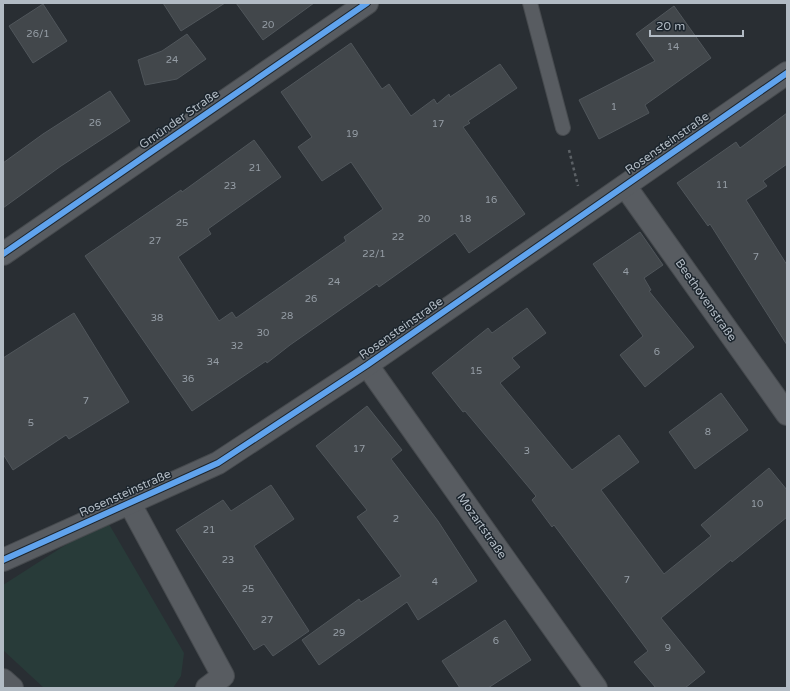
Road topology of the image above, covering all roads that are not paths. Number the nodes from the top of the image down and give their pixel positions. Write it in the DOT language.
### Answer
graph roads {
  1 [pos="367,3"];
  2 [pos="530,3"];
  3 [pos="787,73"];
  4 [pos="563,128"];
  5 [pos="625,186"];
  6 [pos="3,254"];
  7 [pos="367,365"];
  8 [pos="787,414"];
  9 [pos="129,502"];
  10 [pos="3,560"];
  11 [pos="3,680"];
  12 [pos="12,688"];
  13 [pos="207,688"];
  14 [pos="596,688"];
  1 -- 6 [label="street, Gmünder Straße"];
  2 -- 4 [label="lane"];
  3 -- 5 [label="street, Rosensteinstraße"];
  5 -- 7 [label="street, Rosensteinstraße"];
  5 -- 8 [label="street, Beethovenstraße"];
  7 -- 9 [label="street, Rosensteinstraße"];
  7 -- 14 [label="street, Mozartstraße"];
  9 -- 10 [label="street, Rosensteinstraße"];
  9 -- 13 [label="street, Rosensteinstraße"];
  11 -- 12 [label="street"];
}
